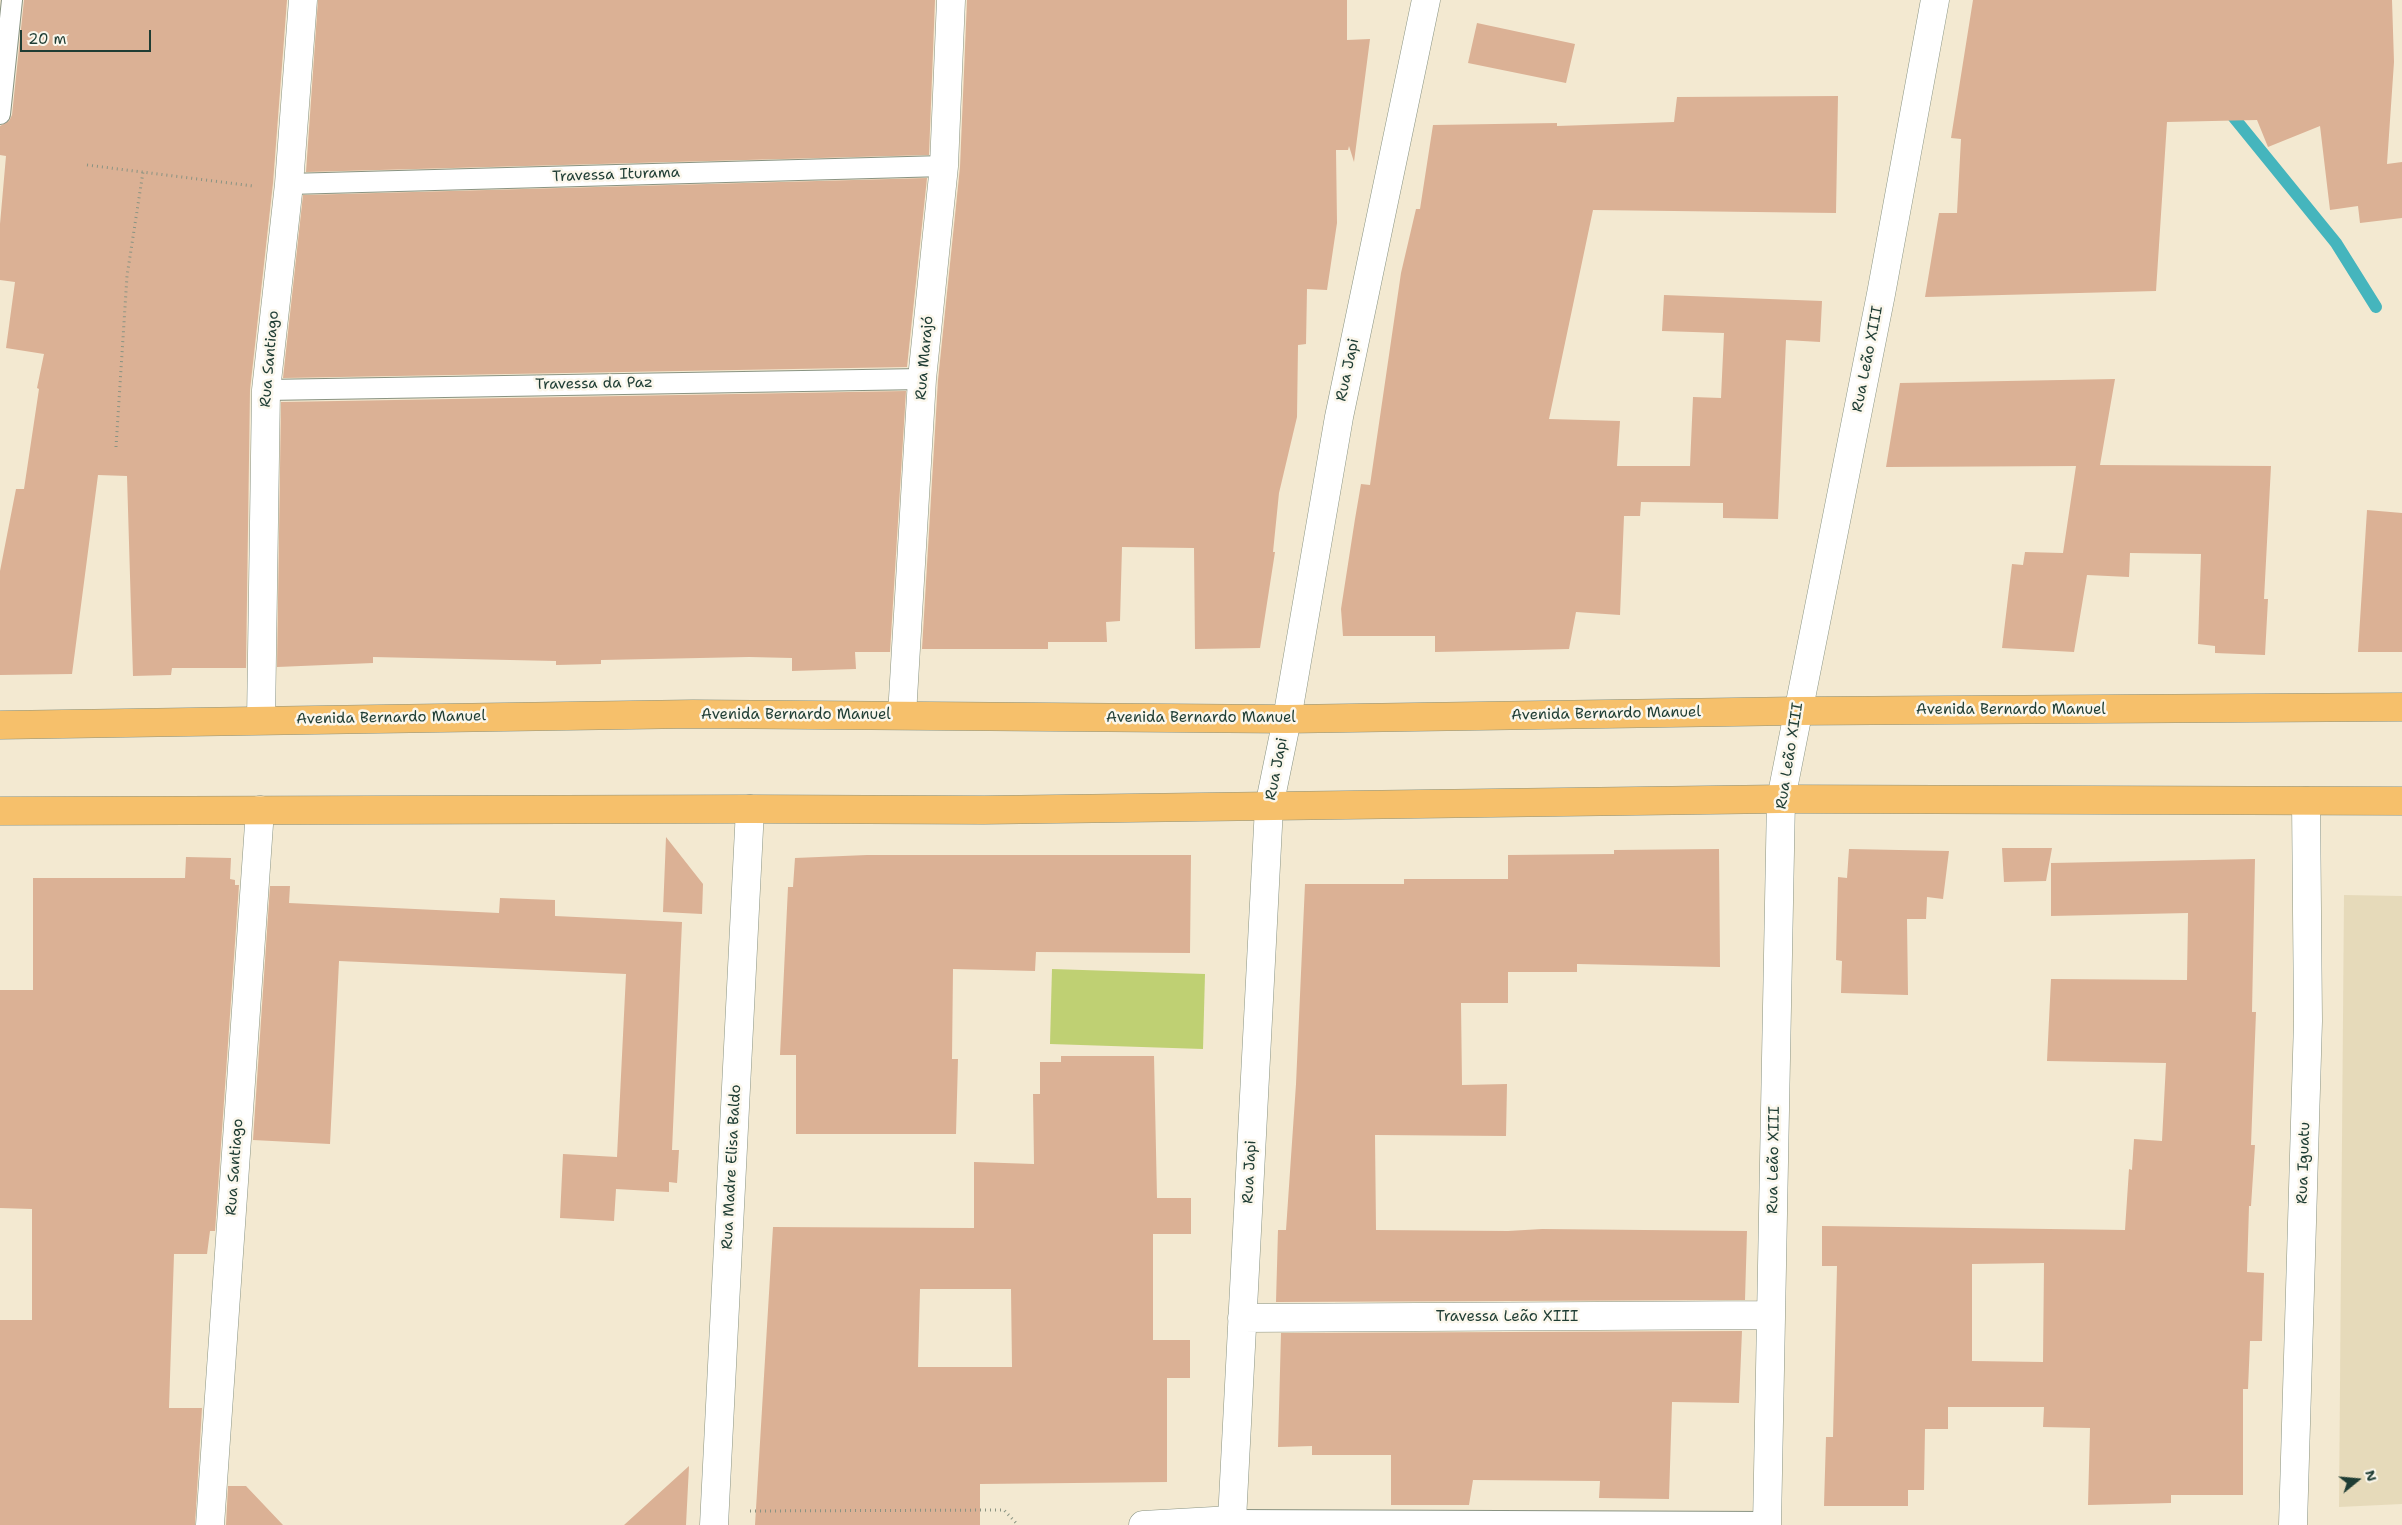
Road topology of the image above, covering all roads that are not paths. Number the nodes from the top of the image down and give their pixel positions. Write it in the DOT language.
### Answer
graph roads {
  1 [pos="12,0"];
  2 [pos="303,0"];
  3 [pos="951,0"];
  4 [pos="1426,0"];
  5 [pos="1935,0"];
  6 [pos="0,114"];
  7 [pos="944,166"];
  8 [pos="289,184"];
  9 [pos="922,379"];
  10 [pos="266,390"];
  11 [pos="2402,707"];
  12 [pos="1797,711"];
  13 [pos="902,715"];
  14 [pos="1287,719"];
  15 [pos="260,720"];
  16 [pos="0,725"];
  17 [pos="1780,799"];
  18 [pos="2306,801"];
  19 [pos="2402,801"];
  20 [pos="1269,807"];
  21 [pos="750,809"];
  22 [pos="260,810"];
  23 [pos="0,811"];
  24 [pos="1772,1315"];
  25 [pos="1242,1318"];
  26 [pos="714,1518"];
  27 [pos="1232,1520"];
  28 [pos="1422,1523"];
  29 [pos="1768,1524"];
  30 [pos="210,1525"];
  31 [pos="1143,1525"];
  32 [pos="2293,1525"];
  1 -- 6 [label="lane"];
  2 -- 8 [label="street, Rua Santiago"];
  3 -- 7 [label="street, Rua Marajó"];
  4 -- 14 [label="street, Rua Japi"];
  5 -- 12 [label="street, Rua Leão XIII"];
  7 -- 8 [label="lane, Travessa Iturama"];
  7 -- 9 [label="street, Rua Marajó"];
  8 -- 10 [label="street, Rua Santiago"];
  9 -- 10 [label="lane, Travessa da Paz"];
  9 -- 13 [label="street, Rua Marajó"];
  10 -- 15 [label="street, Rua Santiago"];
  11 -- 12 [label="main road, Avenida Bernardo Manuel"];
  12 -- 14 [label="main road, Avenida Bernardo Manuel"];
  12 -- 17 [label="street, Rua Leão XIII"];
  13 -- 14 [label="main road, Avenida Bernardo Manuel"];
  13 -- 15 [label="main road, Avenida Bernardo Manuel"];
  14 -- 20 [label="street, Rua Japi"];
  15 -- 16 [label="main road, Avenida Bernardo Manuel"];
  17 -- 18 [label="main road"];
  17 -- 20 [label="main road"];
  17 -- 24 [label="street, Rua Leão XIII"];
  18 -- 19 [label="main road"];
  18 -- 32 [label="street, Rua Iguatu"];
  20 -- 21 [label="main road"];
  20 -- 25 [label="street, Rua Japi"];
  21 -- 22 [label="main road"];
  21 -- 26 [label="street, Rua Madre Elisa Baldo"];
  22 -- 23 [label="main road"];
  22 -- 30 [label="street, Rua Santiago"];
  24 -- 25 [label="street, Travessa Leão XIII"];
  24 -- 29 [label="street, Rua Leão XIII"];
  25 -- 27 [label="street, Rua Japi"];
  27 -- 28 [label="lane"];
  27 -- 31 [label="street"];
  28 -- 29 [label="lane"];
}
